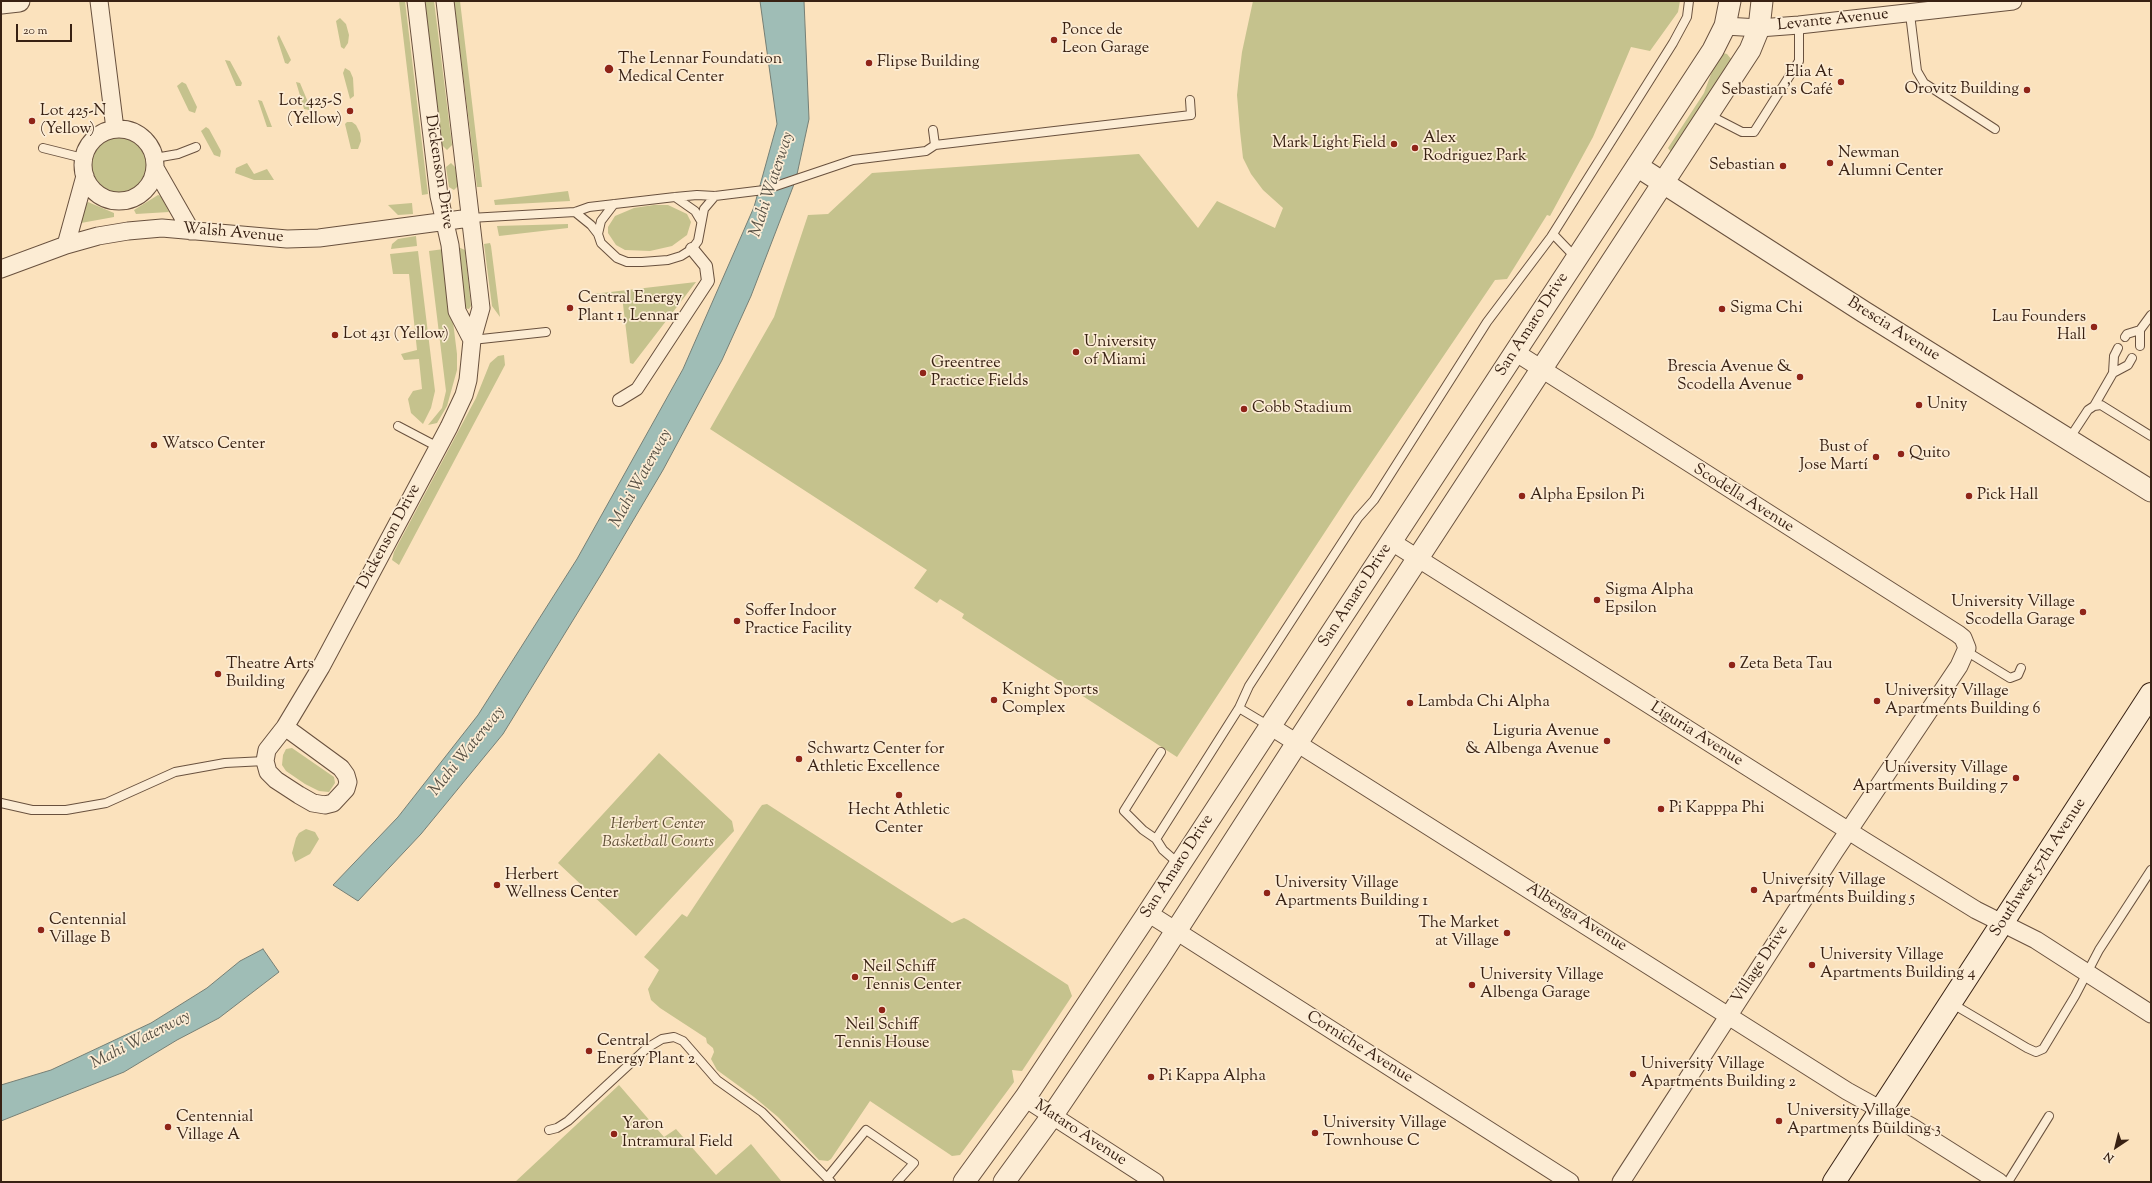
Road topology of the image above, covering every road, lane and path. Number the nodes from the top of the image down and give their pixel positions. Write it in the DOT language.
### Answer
graph roads {
  1 [pos="19,1"];
  2 [pos="99,1"];
  3 [pos="416,1"];
  4 [pos="445,1"];
  5 [pos="1690,1"];
  6 [pos="1730,1"];
  7 [pos="1762,1"];
  8 [pos="2013,1"];
  9 [pos="1,3"];
  10 [pos="1910,14"];
  11 [pos="1799,25"];
  12 [pos="1725,26"];
  13 [pos="1759,28"];
  14 [pos="1190,100"];
  15 [pos="1708,114"];
  16 [pos="115,128"];
  17 [pos="1995,129"];
  18 [pos="933,130"];
  19 [pos="935,145"];
  20 [pos="196,147"];
  21 [pos="43,148"];
  22 [pos="83,158"];
  23 [pos="155,163"];
  24 [pos="1637,166"];
  25 [pos="85,176"];
  26 [pos="1664,183"];
  27 [pos="716,196"];
  28 [pos="675,197"];
  29 [pos="614,204"];
  30 [pos="575,212"];
  31 [pos="470,218"];
  32 [pos="444,221"];
  33 [pos="701,221"];
  34 [pos="191,231"];
  35 [pos="598,234"];
  36 [pos="1553,234"];
  37 [pos="66,245"];
  38 [pos="692,249"];
  39 [pos="1576,258"];
  40 [pos="1,269"];
  41 [pos="2151,315"];
  42 [pos="2140,330"];
  43 [pos="546,332"];
  44 [pos="2125,337"];
  45 [pos="472,340"];
  46 [pos="2140,346"];
  47 [pos="2118,348"];
  48 [pos="1515,352"];
  49 [pos="2132,358"];
  50 [pos="1542,369"];
  51 [pos="2113,373"];
  52 [pos="619,400"];
  53 [pos="2094,406"];
  54 [pos="398,426"];
  55 [pos="2151,436"];
  56 [pos="2069,439"];
  57 [pos="438,447"];
  58 [pos="2151,491"];
  59 [pos="1392,542"];
  60 [pos="1418,558"];
  61 [pos="1966,650"];
  62 [pos="2022,668"];
  63 [pos="2145,706"];
  64 [pos="1239,708"];
  65 [pos="1270,726"];
  66 [pos="285,727"];
  67 [pos="1297,743"];
  68 [pos="1161,752"];
  69 [pos="265,761"];
  70 [pos="1,803"];
  71 [pos="1848,831"];
  72 [pos="1156,839"];
  73 [pos="1179,864"];
  74 [pos="2151,870"];
  75 [pos="1148,913"];
  76 [pos="2003,924"];
  77 [pos="1176,932"];
  78 [pos="2088,973"];
  79 [pos="1951,1003"];
  80 [pos="2151,1014"];
  81 [pos="1729,1015"];
  82 [pos="1025,1098"];
  83 [pos="1881,1111"];
  84 [pos="1052,1116"];
  85 [pos="2049,1116"];
  86 [pos="549,1130"];
  87 [pos="829,1180"];
  88 [pos="898,1182"];
  89 [pos="964,1182"];
  90 [pos="1004,1182"];
  91 [pos="1156,1182"];
  92 [pos="1570,1182"];
  93 [pos="1621,1182"];
  94 [pos="1834,1182"];
  95 [pos="1999,1182"];
  96 [pos="2008,1182"];
  1 -- 9 [label="street"];
  2 -- 16 [label="street"];
  3 -- 32 [label="street, Dickenson Drive"];
  4 -- 31 [label="street, Dickenson Drive"];
  5 -- 36 [label="lane"];
  6 -- 12 [label="street, San Amaro Drive"];
  7 -- 13 [label="street, San Amaro Drive"];
  8 -- 10 [label="street, Levante Avenue"];
  10 -- 11 [label="street, Levante Avenue"];
  10 -- 17 [label="lane"];
  11 -- 13 [label="street, Levante Avenue"];
  11 -- 15 [label="lane"];
  12 -- 13 [label="street, Levante Avenue"];
  12 -- 24 [label="street, San Amaro Drive"];
  13 -- 15 [label="street, San Amaro Drive"];
  14 -- 19 [label="lane"];
  15 -- 26 [label="street, San Amaro Drive"];
  16 -- 22 [label="street"];
  16 -- 23 [label="street"];
  18 -- 19 [label="lane"];
  19 -- 27 [label="lane"];
  20 -- 23 [label="lane"];
  21 -- 22 [label="lane"];
  22 -- 25 [label="street"];
  23 -- 25 [label="street"];
  23 -- 34 [label="street"];
  24 -- 26 [label="street, Brescia Avenue"];
  24 -- 39 [label="street, San Amaro Drive"];
  25 -- 37 [label="street"];
  26 -- 50 [label="street, San Amaro Drive"];
  26 -- 56 [label="street, Brescia Avenue"];
  27 -- 28 [label="lane"];
  27 -- 33 [label="lane"];
  28 -- 29 [label="lane"];
  28 -- 33 [label="lane"];
  29 -- 30 [label="lane"];
  29 -- 35 [label="lane"];
  30 -- 31 [label="lane"];
  30 -- 35 [label="lane"];
  31 -- 32 [label="street, Walsh Avenue"];
  31 -- 45 [label="street, Dickenson Drive"];
  32 -- 34 [label="street, Walsh Avenue"];
  32 -- 45 [label="street, Dickenson Drive"];
  33 -- 38 [label="lane"];
  34 -- 37 [label="street, Walsh Avenue"];
  35 -- 38 [label="lane"];
  36 -- 39 [label="lane"];
  36 -- 64 [label="lane"];
  37 -- 40 [label="street, Walsh Avenue"];
  38 -- 52 [label="street"];
  39 -- 48 [label="street, San Amaro Drive"];
  41 -- 42 [label="lane"];
  42 -- 44 [label="lane"];
  42 -- 46 [label="lane"];
  43 -- 45 [label="lane"];
  45 -- 57 [label="street, Dickenson Drive"];
  47 -- 51 [label="lane"];
  48 -- 50 [label="street, Scodella Avenue"];
  48 -- 59 [label="street, San Amaro Drive"];
  49 -- 51 [label="lane"];
  50 -- 60 [label="street, San Amaro Drive"];
  50 -- 61 [label="street, Scodella Avenue"];
  51 -- 53 [label="lane"];
  53 -- 55 [label="lane"];
  53 -- 56 [label="lane"];
  54 -- 57 [label="lane"];
  56 -- 58 [label="street, Brescia Avenue"];
  57 -- 66 [label="street, Dickenson Drive"];
  59 -- 60 [label="street, Liguria Avenue"];
  59 -- 65 [label="street, San Amaro Drive"];
  60 -- 67 [label="street, San Amaro Drive"];
  60 -- 71 [label="street, Liguria Avenue"];
  61 -- 62 [label="lane"];
  61 -- 71 [label="street, Village Drive"];
  63 -- 76 [label="main road, Southwest 57th Avenue"];
  64 -- 65 [label="lane"];
  64 -- 72 [label="lane"];
  65 -- 67 [label="street, Albenga Avenue"];
  65 -- 73 [label="street, San Amaro Drive"];
  66 -- 69 [label="street, Dickenson Drive"];
  66 -- 69 [label="street"];
  67 -- 77 [label="street, San Amaro Drive"];
  67 -- 81 [label="street, Albenga Avenue"];
  68 -- 72 [label="lane"];
  69 -- 70 [label="lane"];
  71 -- 76 [label="street, Liguria Avenue"];
  71 -- 81 [label="street, Village Drive"];
  72 -- 73 [label="lane"];
  73 -- 75 [label="street, San Amaro Drive"];
  74 -- 78 [label="lane"];
  75 -- 77 [label="street, Corniche Avenue"];
  75 -- 82 [label="street, San Amaro Drive"];
  76 -- 78 [label="street, Liguria Avenue"];
  76 -- 79 [label="main road, Southwest 57th Avenue"];
  77 -- 84 [label="street, San Amaro Drive"];
  77 -- 92 [label="street, Corniche Avenue"];
  78 -- 79 [label="lane"];
  78 -- 80 [label="street, Liguria Avenue"];
  79 -- 83 [label="main road, Southwest 57th Avenue"];
  81 -- 83 [label="street, Albenga Avenue"];
  81 -- 93 [label="street, Village Drive"];
  82 -- 84 [label="street, Mataro Avenue"];
  82 -- 89 [label="street, San Amaro Drive"];
  83 -- 94 [label="main road, Southwest 57th Avenue"];
  83 -- 95 [label="street, Albenga Avenue"];
  84 -- 90 [label="street, San Amaro Drive"];
  84 -- 91 [label="street, Mataro Avenue"];
  85 -- 96 [label="lane"];
  86 -- 87 [label="lane"];
  87 -- 88 [label="lane"];
}
